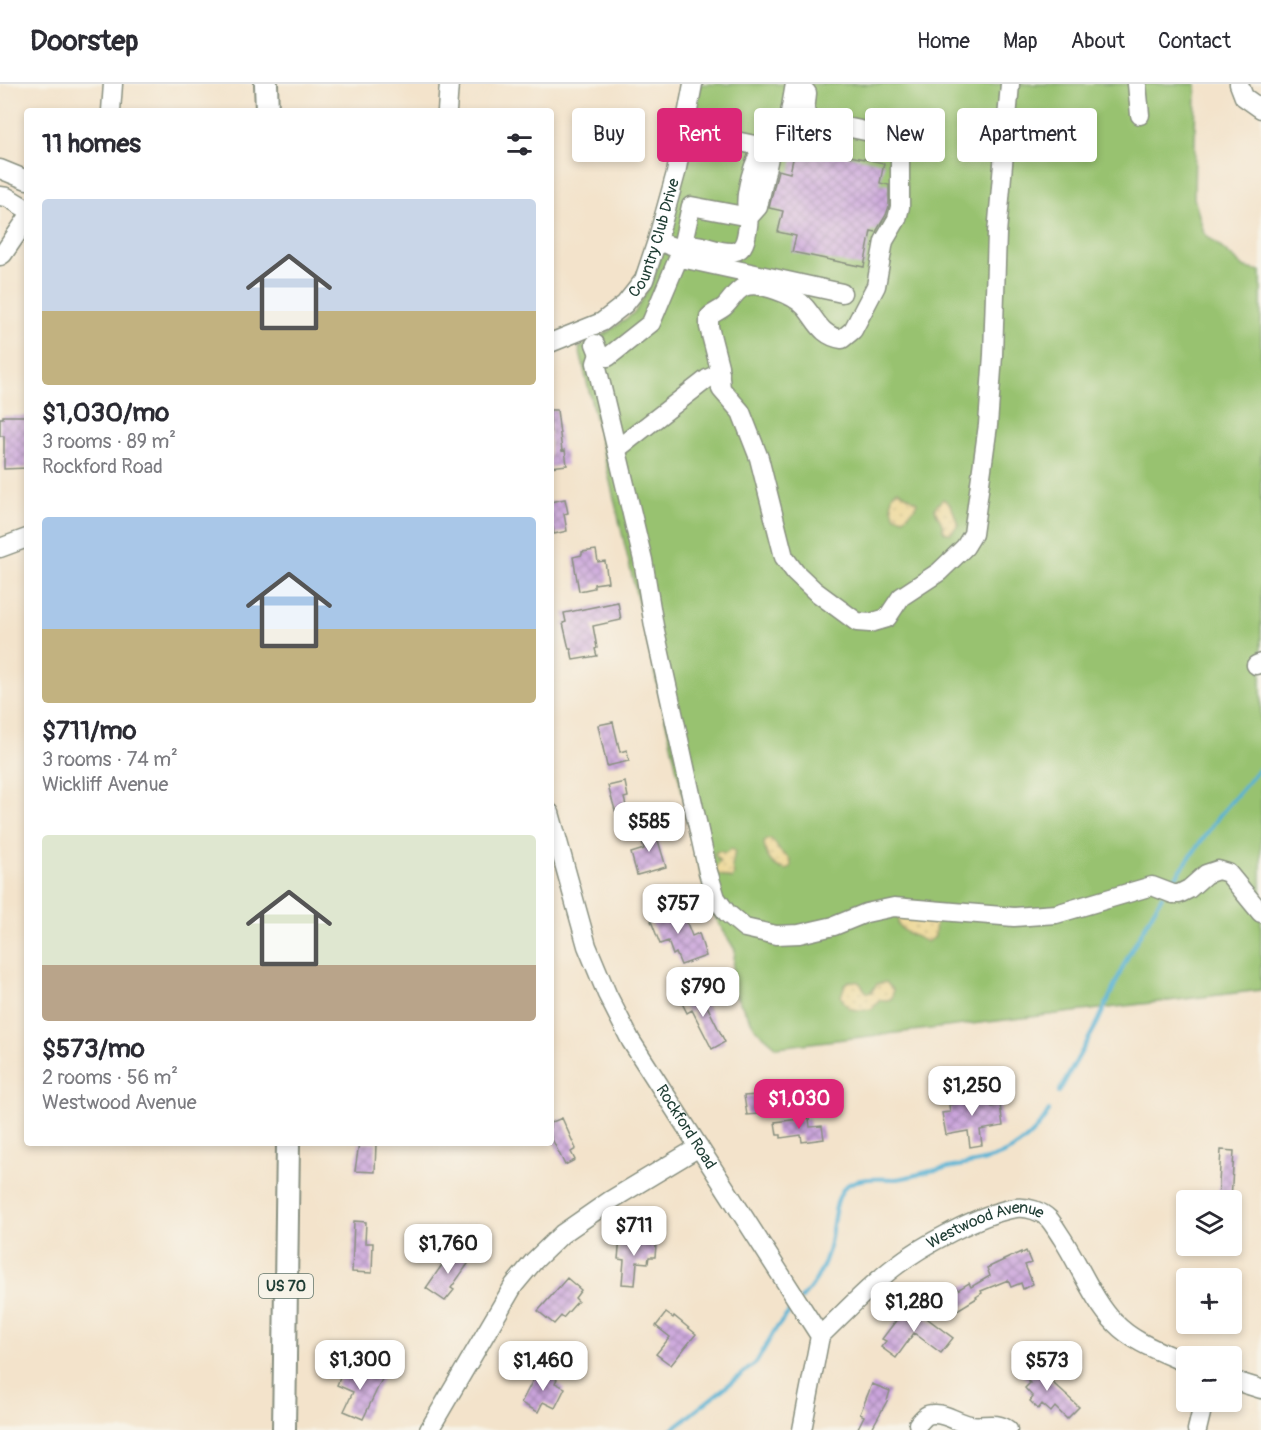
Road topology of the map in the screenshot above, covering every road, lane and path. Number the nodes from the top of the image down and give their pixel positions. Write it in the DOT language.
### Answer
graph roads {
  1 [pos="112,84"];
  2 [pos="266,84"];
  3 [pos="449,84"];
  4 [pos="693,84"];
  5 [pos="797,84"];
  6 [pos="1010,84"];
  7 [pos="1137,84"];
  8 [pos="1239,84"];
  9 [pos="111,108"];
  10 [pos="267,108"];
  11 [pos="447,108"];
  12 [pos="688,108"];
  13 [pos="796,108"];
  14 [pos="1261,109"];
  15 [pos="1140,115"];
  16 [pos="853,130"];
  17 [pos="678,162"];
  18 [pos="755,162"];
  19 [pos="0,169"];
  20 [pos="24,179"];
  21 [pos="0,196"];
  22 [pos="24,207"];
  23 [pos="749,217"];
  24 [pos="24,223"];
  25 [pos="657,241"];
  26 [pos="680,248"];
  27 [pos="0,256"];
  28 [pos="842,292"];
  29 [pos="588,328"];
  30 [pos="554,341"];
  31 [pos="599,354"];
  32 [pos="720,373"];
  33 [pos="617,449"];
  34 [pos="24,539"];
  35 [pos="0,548"];
  36 [pos="554,827"];
  37 [pos="1261,913"];
  38 [pos="288,1146"];
  39 [pos="699,1147"];
  40 [pos="820,1336"];
  41 [pos="1176,1358"];
  42 [pos="1242,1383"];
  43 [pos="1261,1389"];
  44 [pos="1201,1412"];
  45 [pos="918,1424"];
  46 [pos="284,1430"];
  47 [pos="429,1430"];
  48 [pos="802,1430"];
  49 [pos="1008,1430"];
  50 [pos="1197,1430"];
  1 -- 9 [label="street"];
  2 -- 10 [label="main road"];
  3 -- 11 [label="street"];
  4 -- 12 [label="street, Country Club Drive"];
  5 -- 13 [label="street"];
  6 -- 32 [label="street"];
  7 -- 15 [label="street"];
  8 -- 14 [label="street"];
  16 -- 32 [label="street"];
  17 -- 25 [label="street, Country Club Drive"];
  18 -- 23 [label="street"];
  19 -- 20 [label="street"];
  21 -- 22 [label="street"];
  23 -- 26 [label="street"];
  23 -- 26 [label="street"];
  24 -- 27 [label="street"];
  25 -- 26 [label="street"];
  25 -- 29 [label="street, Country Club Drive"];
  26 -- 28 [label="street"];
  26 -- 31 [label="street"];
  29 -- 30 [label="street, Country Club Drive"];
  29 -- 31 [label="street"];
  31 -- 33 [label="street"];
  32 -- 33 [label="street"];
  33 -- 37 [label="street"];
  34 -- 35 [label="street"];
  36 -- 39 [label="street, Rockford Road"];
  38 -- 46 [label="main road, US 70"];
  39 -- 40 [label="street, Rockford Road"];
  39 -- 47 [label="street"];
  40 -- 41 [label="street, Westwood Avenue"];
  40 -- 48 [label="street"];
  42 -- 43 [label="street"];
  44 -- 50 [label="street"];
  45 -- 49 [label="street"];
}
